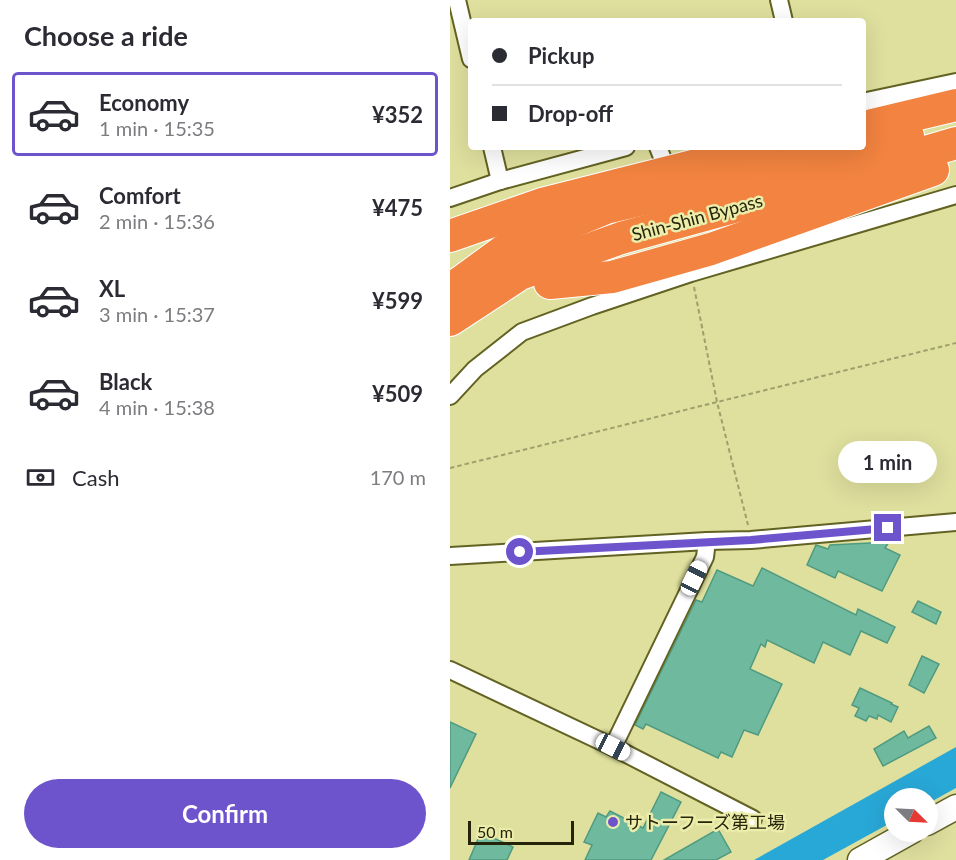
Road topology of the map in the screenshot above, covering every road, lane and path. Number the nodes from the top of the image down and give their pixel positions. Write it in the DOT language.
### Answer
graph roads {
  1 [pos="457,0"];
  2 [pos="779,0"];
  3 [pos="783,18"];
  4 [pos="468,46"];
  5 [pos="956,82"];
  6 [pos="866,101"];
  7 [pos="956,105"];
  8 [pos="956,122"];
  9 [pos="866,126"];
  10 [pos="956,142"];
  11 [pos="866,147"];
  12 [pos="493,150"];
  13 [pos="615,150"];
  14 [pos="756,150"];
  15 [pos="855,150"];
  16 [pos="956,162"];
  17 [pos="500,181"];
  18 [pos="956,195"];
  19 [pos="450,198"];
  20 [pos="450,236"];
  21 [pos="691,271"];
  22 [pos="550,283"];
  23 [pos="450,290"];
  24 [pos="450,320"];
  25 [pos="956,343"];
  26 [pos="450,396"];
  27 [pos="717,402"];
  28 [pos="450,468"];
  29 [pos="956,522"];
  30 [pos="751,540"];
  31 [pos="707,541"];
  32 [pos="450,556"];
  33 [pos="450,670"];
  34 [pos="613,747"];
  35 [pos="953,815"];
  36 [pos="753,819"];
  37 [pos="938,820"];
  38 [pos="892,842"];
  39 [pos="860,860"];
  1 -- 4 [label="street"];
  2 -- 3 [label="street"];
  5 -- 6 [label="street"];
  7 -- 9 [label="highway"];
  8 -- 11 [label="highway, Shin-Shin Bypass"];
  10 -- 24 [label="highway, Shin-Shin Bypass"];
  12 -- 17 [label="street"];
  13 -- 17 [label="street"];
  14 -- 20 [label="highway"];
  15 -- 23 [label="highway, Shin-Shin Bypass"];
  16 -- 22 [label="highway"];
  17 -- 19 [label="street"];
  18 -- 21 [label="street"];
  21 -- 26 [label="street"];
  21 -- 27 [label="path"];
  25 -- 27 [label="path"];
  27 -- 28 [label="path"];
  27 -- 30 [label="path"];
  29 -- 30 [label="street"];
  30 -- 31 [label="street"];
  31 -- 32 [label="street"];
  31 -- 34 [label="street"];
  33 -- 34 [label="street"];
  34 -- 36 [label="street"];
  35 -- 37 [label="main road"];
  38 -- 39 [label="main road"];
}
